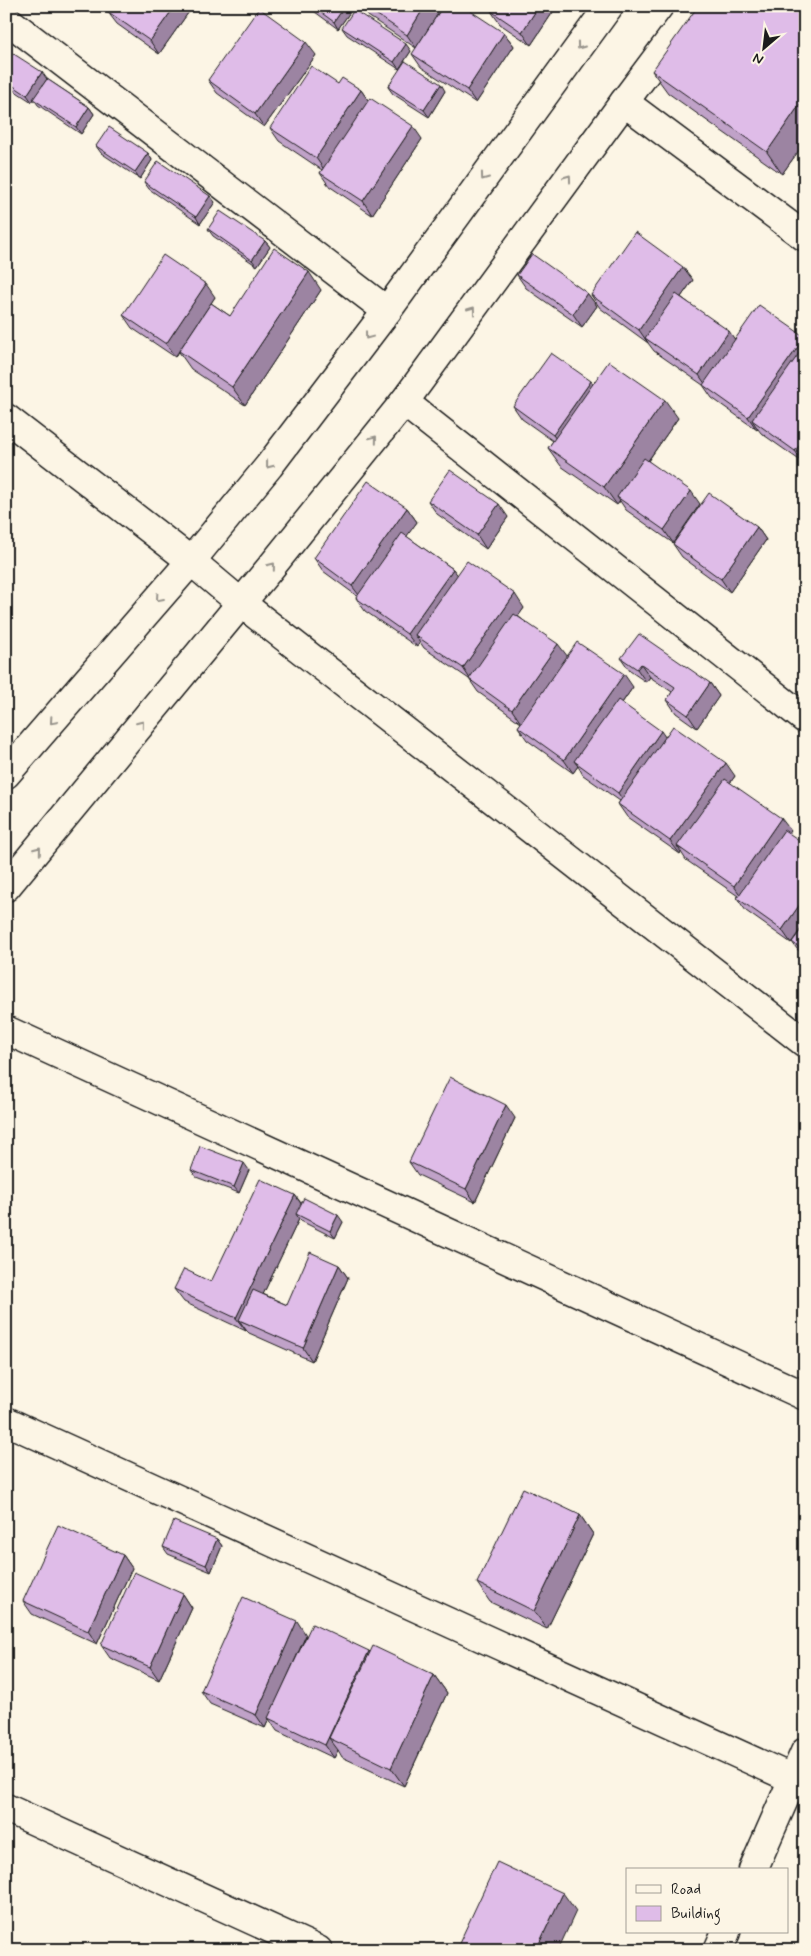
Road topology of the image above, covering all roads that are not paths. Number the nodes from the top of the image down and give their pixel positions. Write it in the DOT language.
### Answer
graph roads {
  1 [pos="609,6"];
  2 [pos="696,6"];
  3 [pos="6,19"];
  4 [pos="624,102"];
  5 [pos="805,237"];
  6 [pos="386,311"];
  7 [pos="404,402"];
  8 [pos="6,418"];
  9 [pos="191,561"];
  10 [pos="241,603"];
  11 [pos="805,720"];
  12 [pos="6,774"];
  13 [pos="6,887"];
  14 [pos="6,1030"];
  15 [pos="805,1043"];
  16 [pos="805,1396"];
  17 [pos="6,1421"];
  18 [pos="805,1752"];
  19 [pos="793,1779"];
  20 [pos="6,1808"];
  21 [pos="754,1868"];
  22 [pos="725,1934"];
  23 [pos="318,1950"];
  24 [pos="718,1950"];
  1 -- 6 [label="street, one-way"];
  2 -- 4 [label="street"];
  3 -- 6 [label="street"];
  4 -- 5 [label="street"];
  7 -- 4 [label="street, one-way"];
  6 -- 9 [label="street, one-way"];
  10 -- 7 [label="street, one-way"];
  7 -- 11 [label="street"];
  8 -- 9 [label="street"];
  9 -- 10 [label="street"];
  9 -- 12 [label="street, one-way"];
  13 -- 10 [label="street, one-way"];
  10 -- 15 [label="street"];
  14 -- 16 [label="street"];
  17 -- 19 [label="street"];
  18 -- 19 [label="street"];
  19 -- 21 [label="street"];
  20 -- 23 [label="street"];
  22 -- 24 [label="street"];
}
